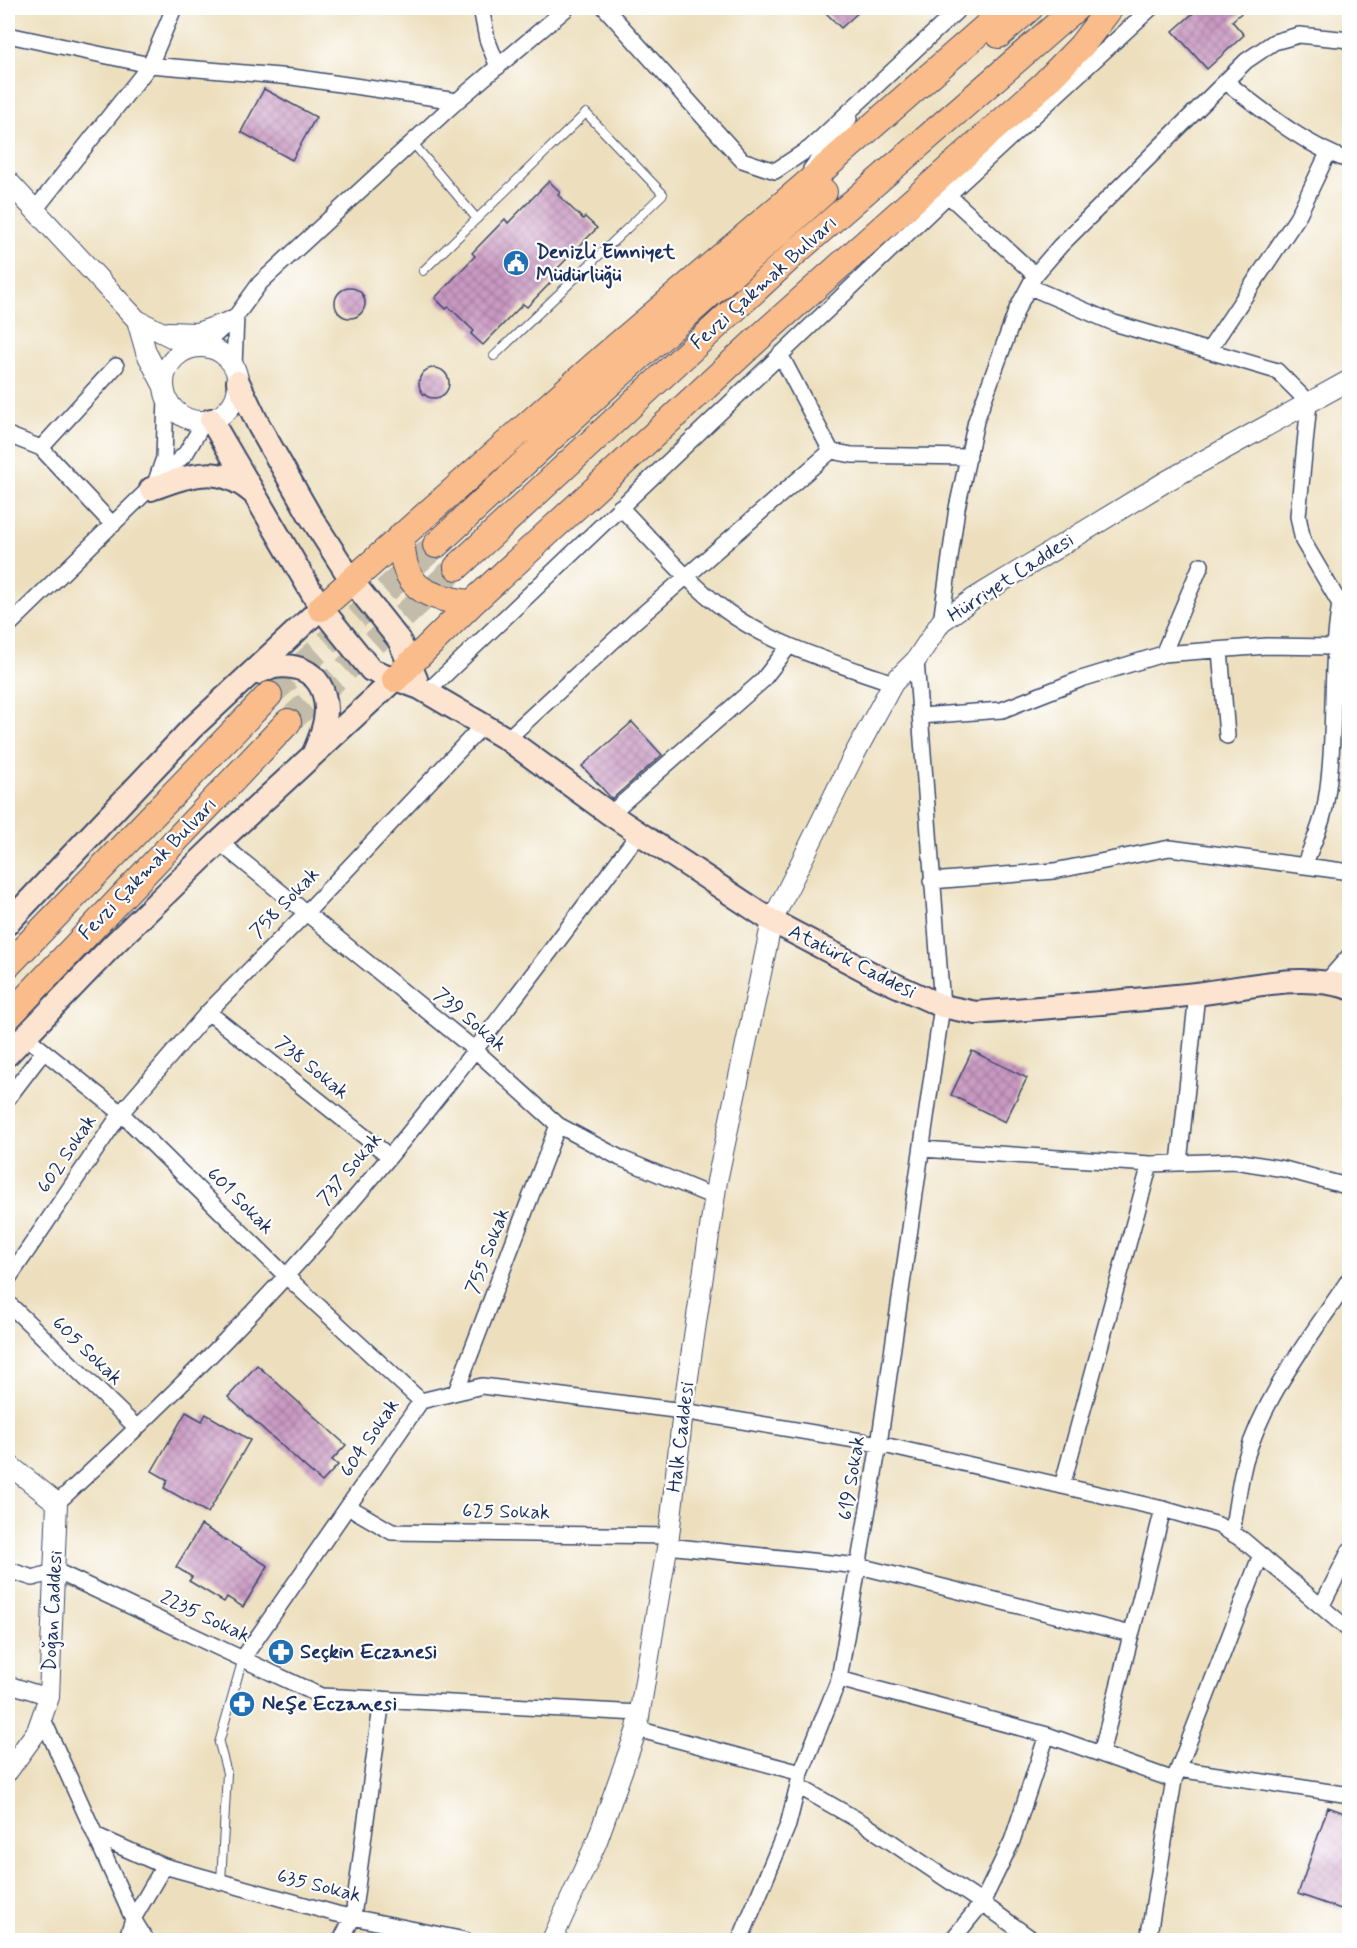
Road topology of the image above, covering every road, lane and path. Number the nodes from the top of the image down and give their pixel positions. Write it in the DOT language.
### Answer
graph roads {
  1 [pos="174,8"];
  2 [pos="482,8"];
  3 [pos="567,8"];
  4 [pos="605,8"];
  5 [pos="960,8"];
  6 [pos="1007,8"];
  7 [pos="1030,8"];
  8 [pos="1076,8"];
  9 [pos="1110,8"];
  10 [pos="1151,8"];
  11 [pos="8,35"];
  12 [pos="1348,38"];
  13 [pos="150,65"];
  14 [pos="498,67"];
  15 [pos="1226,82"];
  16 [pos="873,88"];
  17 [pos="458,101"];
  18 [pos="412,142"];
  19 [pos="1328,153"];
  20 [pos="1350,160"];
  21 [pos="8,181"];
  22 [pos="804,186"];
  23 [pos="948,195"];
  24 [pos="8,196"];
  25 [pos="34,211"];
  26 [pos="477,219"];
  27 [pos="423,271"];
  28 [pos="1032,281"];
  29 [pos="233,319"];
  30 [pos="147,326"];
  31 [pos="197,347"];
  32 [pos="1209,350"];
  33 [pos="780,354"];
  34 [pos="494,356"];
  35 [pos="116,366"];
  36 [pos="236,374"];
  37 [pos="1350,380"];
  38 [pos="165,392"];
  39 [pos="1309,403"];
  40 [pos="208,421"];
  41 [pos="8,435"];
  42 [pos="41,448"];
  43 [pos="831,451"];
  44 [pos="969,456"];
  45 [pos="152,489"];
  46 [pos="258,498"];
  47 [pos="620,507"];
  48 [pos="113,525"];
  49 [pos="402,535"];
  50 [pos="436,545"];
  51 [pos="1201,565"];
  52 [pos="457,567"];
  53 [pos="688,577"];
  54 [pos="352,581"];
  55 [pos="1345,601"];
  56 [pos="472,603"];
  57 [pos="321,608"];
  58 [pos="941,622"];
  59 [pos="8,626"];
  60 [pos="789,646"];
  61 [pos="1333,647"];
  62 [pos="1220,650"];
  63 [pos="1163,654"];
  64 [pos="916,660"];
  65 [pos="402,672"];
  66 [pos="243,680"];
  67 [pos="892,683"];
  68 [pos="423,690"];
  69 [pos="269,695"];
  70 [pos="920,716"];
  71 [pos="288,722"];
  72 [pos="483,725"];
  73 [pos="1227,736"];
  74 [pos="507,739"];
  75 [pos="313,757"];
  76 [pos="610,813"];
  77 [pos="640,832"];
  78 [pos="219,842"];
  79 [pos="1304,866"];
  80 [pos="1350,872"];
  81 [pos="931,881"];
  82 [pos="306,913"];
  83 [pos="772,921"];
  84 [pos="8,923"];
  85 [pos="1350,955"];
  86 [pos="8,965"];
  87 [pos="1327,981"];
  88 [pos="1350,988"];
  89 [pos="1197,994"];
  90 [pos="942,1006"];
  91 [pos="208,1012"];
  92 [pos="8,1017"];
  93 [pos="25,1036"];
  94 [pos="475,1050"];
  95 [pos="43,1052"];
  96 [pos="8,1054"];
  97 [pos="8,1098"];
  98 [pos="121,1113"];
  99 [pos="558,1125"];
  100 [pos="922,1149"];
  101 [pos="389,1156"];
  102 [pos="1179,1163"];
  103 [pos="1150,1164"];
  104 [pos="1350,1187"];
  105 [pos="714,1197"];
  106 [pos="286,1276"];
  107 [pos="1350,1278"];
  108 [pos="8,1279"];
  109 [pos="8,1304"];
  110 [pos="456,1392"];
  111 [pos="421,1401"];
  112 [pos="683,1412"];
  113 [pos="137,1428"];
  114 [pos="879,1443"];
  115 [pos="8,1464"];
  116 [pos="1062,1486"];
  117 [pos="57,1503"];
  118 [pos="349,1507"];
  119 [pos="1163,1509"];
  120 [pos="1232,1533"];
  121 [pos="668,1541"];
  122 [pos="1350,1550"];
  123 [pos="1260,1557"];
  124 [pos="859,1566"];
  125 [pos="8,1570"];
  126 [pos="56,1571"];
  127 [pos="1322,1605"];
  128 [pos="1350,1631"];
  129 [pos="1131,1634"];
  130 [pos="243,1658"];
  131 [pos="839,1679"];
  132 [pos="8,1684"];
  133 [pos="49,1697"];
  134 [pos="382,1699"];
  135 [pos="42,1717"];
  136 [pos="638,1721"];
  137 [pos="1047,1735"];
  138 [pos="1101,1754"];
  139 [pos="8,1771"];
  140 [pos="1176,1774"];
  141 [pos="800,1779"];
  142 [pos="1350,1795"];
  143 [pos="95,1835"];
  144 [pos="164,1866"];
  145 [pos="221,1882"];
  146 [pos="982,1903"];
  147 [pos="353,1917"];
  148 [pos="133,1920"];
  149 [pos="126,1941"];
  150 [pos="146,1941"];
  151 [pos="341,1941"];
  152 [pos="465,1941"];
  153 [pos="552,1941"];
  154 [pos="740,1941"];
  155 [pos="952,1941"];
  156 [pos="1033,1941"];
  157 [pos="1148,1941"];
  1 -- 13 [label="street"];
  2 -- 14 [label="street"];
  3 -- 14 [label="street"];
  4 -- 16 [label="street"];
  5 -- 16 [label="street"];
  6 -- 22 [label="main road"];
  7 -- 50 [label="main road, Fevzi Çakmak Bulvarı"];
  8 -- 52 [label="main road, Fevzi Çakmak Bulvarı"];
  9 -- 56 [label="main road"];
  10 -- 23 [label="street"];
  11 -- 13 [label="street"];
  12 -- 15 [label="street"];
  13 -- 17 [label="street"];
  13 -- 25 [label="street"];
  14 -- 17 [label="street"];
  15 -- 19 [label="street"];
  15 -- 28 [label="street"];
  16 -- 22 [label="street"];
  17 -- 18 [label="street"];
  18 -- 26 [label="lane"];
  18 -- 29 [label="street"];
  19 -- 20 [label="street"];
  19 -- 32 [label="street"];
  21 -- 25 [label="street"];
  22 -- 49 [label="main road"];
  23 -- 28 [label="street"];
  23 -- 33 [label="street"];
  24 -- 25 [label="street"];
  25 -- 30 [label="street"];
  26 -- 27 [label="lane"];
  26 -- 34 [label="lane"];
  28 -- 32 [label="street"];
  28 -- 44 [label="street"];
  29 -- 30 [label="street"];
  29 -- 31 [label="street"];
  29 -- 36 [label="street"];
  30 -- 31 [label="street"];
  30 -- 38 [label="street"];
  31 -- 36 [label="street"];
  31 -- 38 [label="street"];
  32 -- 39 [label="street"];
  33 -- 43 [label="street"];
  33 -- 47 [label="street"];
  35 -- 42 [label="street"];
  36 -- 40 [label="street"];
  36 -- 54 [label="main road"];
  37 -- 39 [label="street, Hürriyet Caddesi"];
  38 -- 40 [label="street"];
  38 -- 45 [label="street"];
  39 -- 55 [label="street"];
  39 -- 58 [label="street, Hürriyet Caddesi"];
  40 -- 45 [label="street"];
  40 -- 46 [label="main road, Atatürk Caddesi"];
  41 -- 42 [label="street"];
  42 -- 48 [label="street"];
  43 -- 44 [label="street"];
  43 -- 53 [label="street"];
  44 -- 58 [label="street"];
  45 -- 46 [label="main road"];
  45 -- 48 [label="street"];
  46 -- 57 [label="main road, Atatürk Caddesi"];
  47 -- 53 [label="street"];
  47 -- 68 [label="street"];
  48 -- 59 [label="street"];
  49 -- 54 [label="main road"];
  49 -- 56 [label="main road"];
  51 -- 63 [label="street"];
  53 -- 60 [label="street"];
  53 -- 74 [label="street"];
  54 -- 57 [label="main road"];
  54 -- 65 [label="main road"];
  55 -- 61 [label="street"];
  56 -- 65 [label="main road"];
  57 -- 65 [label="main road, Atatürk Caddesi"];
  57 -- 66 [label="main road"];
  58 -- 64 [label="street, Hürriyet Caddesi"];
  60 -- 67 [label="street"];
  60 -- 76 [label="street"];
  61 -- 62 [label="street"];
  61 -- 79 [label="street"];
  62 -- 63 [label="street"];
  62 -- 73 [label="street"];
  63 -- 70 [label="street"];
  64 -- 67 [label="street, Hürriyet Caddesi"];
  64 -- 70 [label="street, 619 Sokak"];
  65 -- 68 [label="main road, Atatürk Caddesi"];
  65 -- 75 [label="main road"];
  66 -- 75 [label="main road"];
  66 -- 84 [label="main road"];
  67 -- 83 [label="street, Hürriyet Caddesi"];
  68 -- 72 [label="main road, Atatürk Caddesi"];
  69 -- 86 [label="main road, Fevzi Çakmak Bulvarı"];
  70 -- 81 [label="street, 619 Sokak"];
  71 -- 92 [label="main road, Fevzi Çakmak Bulvarı"];
  72 -- 74 [label="main road, Atatürk Caddesi"];
  72 -- 82 [label="street, 758 Sokak"];
  74 -- 76 [label="main road, Atatürk Caddesi"];
  75 -- 78 [label="main road"];
  76 -- 77 [label="main road, Atatürk Caddesi"];
  77 -- 83 [label="main road, Atatürk Caddesi"];
  77 -- 94 [label="street, 737 Sokak"];
  78 -- 82 [label="street, 739 Sokak"];
  78 -- 93 [label="main road"];
  79 -- 80 [label="street"];
  79 -- 81 [label="street"];
  81 -- 90 [label="street, 619 Sokak"];
  82 -- 91 [label="street, 758 Sokak"];
  82 -- 94 [label="street, 739 Sokak"];
  83 -- 90 [label="main road, Atatürk Caddesi"];
  83 -- 105 [label="street, Halk Caddesi"];
  85 -- 87 [label="street"];
  87 -- 88 [label="main road, Atatürk Caddesi"];
  87 -- 89 [label="main road, Atatürk Caddesi"];
  89 -- 90 [label="main road, Atatürk Caddesi"];
  89 -- 102 [label="street"];
  90 -- 100 [label="street, 619 Sokak"];
  91 -- 98 [label="street, 758 Sokak"];
  91 -- 101 [label="street, 738 Sokak"];
  93 -- 95 [label="street, 601 Sokak"];
  93 -- 96 [label="main road"];
  94 -- 99 [label="street, 739 Sokak"];
  94 -- 101 [label="street, 737 Sokak"];
  95 -- 97 [label="street"];
  95 -- 98 [label="street, 601 Sokak"];
  98 -- 106 [label="street, 601 Sokak"];
  98 -- 108 [label="street, 602 Sokak"];
  99 -- 105 [label="street, 739 Sokak"];
  99 -- 110 [label="street, 755 Sokak"];
  100 -- 103 [label="street"];
  100 -- 114 [label="street, 619 Sokak"];
  101 -- 106 [label="street, 737 Sokak"];
  102 -- 103 [label="street"];
  102 -- 104 [label="street"];
  103 -- 116 [label="street"];
  105 -- 112 [label="street, Halk Caddesi"];
  106 -- 111 [label="street, 601 Sokak"];
  106 -- 113 [label="street, 737 Sokak"];
  107 -- 120 [label="street"];
  109 -- 113 [label="street, 605 Sokak"];
  110 -- 111 [label="street, 604 Sokak"];
  110 -- 112 [label="street, 604 Sokak"];
  111 -- 118 [label="street, 604 Sokak"];
  112 -- 114 [label="street, 604 Sokak"];
  112 -- 121 [label="street, Halk Caddesi"];
  113 -- 117 [label="street, 737 Sokak"];
  114 -- 116 [label="street, 604 Sokak"];
  114 -- 124 [label="street, 619 Sokak"];
  115 -- 117 [label="street"];
  116 -- 119 [label="street, 604 Sokak"];
  117 -- 126 [label="street, Doğan Caddesi"];
  118 -- 121 [label="street, 625 Sokak"];
  118 -- 130 [label="street, 604 Sokak"];
  119 -- 120 [label="street, 604 Sokak"];
  119 -- 129 [label="street"];
  120 -- 123 [label="street, 604 Sokak"];
  121 -- 124 [label="street, 625 Sokak"];
  121 -- 136 [label="street, Halk Caddesi"];
  122 -- 127 [label="street"];
  123 -- 127 [label="street, 604 Sokak"];
  123 -- 140 [label="street"];
  124 -- 129 [label="street, 625 Sokak"];
  124 -- 131 [label="street, 619 Sokak"];
  125 -- 126 [label="street"];
  126 -- 130 [label="street, 2235 Sokak"];
  126 -- 133 [label="street, Doğan Caddesi"];
  127 -- 128 [label="street, 604 Sokak"];
  129 -- 138 [label="street"];
  130 -- 134 [label="street, 2235 Sokak"];
  130 -- 145 [label="lane"];
  131 -- 137 [label="street"];
  131 -- 141 [label="street, 619 Sokak"];
  132 -- 133 [label="street"];
  133 -- 135 [label="street, Doğan Caddesi"];
  134 -- 136 [label="street, 2235 Sokak"];
  134 -- 147 [label="street"];
  135 -- 139 [label="street, Doğan Caddesi"];
  135 -- 143 [label="street"];
  136 -- 141 [label="street, 2235 Sokak"];
  136 -- 153 [label="street, Halk Caddesi"];
  137 -- 138 [label="street"];
  137 -- 146 [label="street"];
  138 -- 140 [label="street"];
  140 -- 142 [label="street"];
  140 -- 157 [label="street"];
  141 -- 146 [label="street, 2235 Sokak"];
  141 -- 154 [label="street, 619 Sokak"];
  143 -- 144 [label="street, 635 Sokak"];
  143 -- 148 [label="street"];
  144 -- 145 [label="street, 635 Sokak"];
  144 -- 148 [label="street"];
  145 -- 147 [label="street, 635 Sokak"];
  146 -- 155 [label="street"];
  146 -- 156 [label="street, 2235 Sokak"];
  147 -- 151 [label="street"];
  147 -- 152 [label="street, 635 Sokak"];
  148 -- 149 [label="street"];
  148 -- 150 [label="street"];
}
